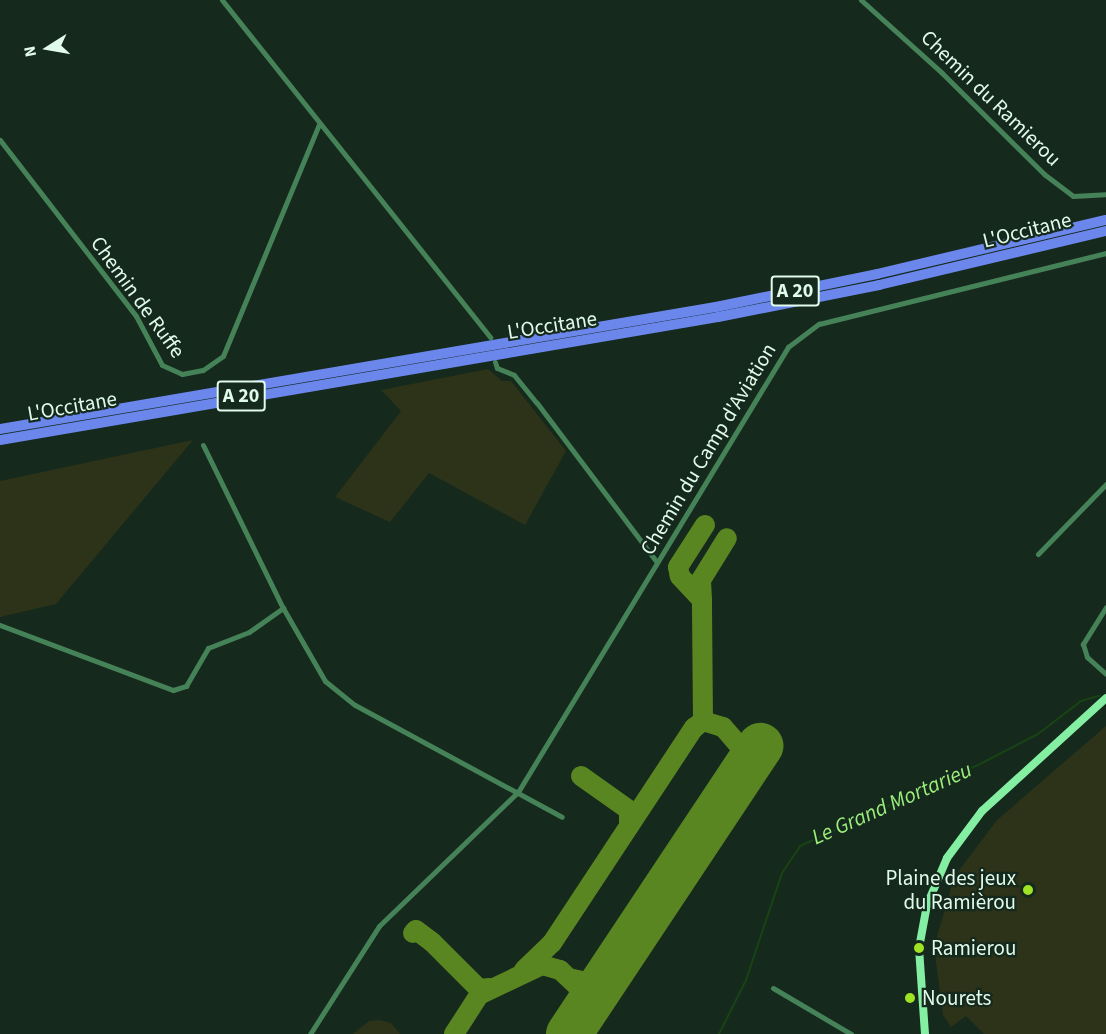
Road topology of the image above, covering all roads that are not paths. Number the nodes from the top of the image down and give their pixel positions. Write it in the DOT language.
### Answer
graph roads {
  1 [pos="222,0"];
  2 [pos="861,0"];
  3 [pos="319,124"];
  4 [pos="0,140"];
  5 [pos="1106,194"];
  6 [pos="1106,220"];
  7 [pos="1106,231"];
  8 [pos="1106,253"];
  9 [pos="490,337"];
  10 [pos="495,362"];
  11 [pos="0,429"];
  12 [pos="0,440"];
  13 [pos="202,445"];
  14 [pos="1106,484"];
  15 [pos="1038,554"];
  16 [pos="657,562"];
  17 [pos="1106,607"];
  18 [pos="283,608"];
  19 [pos="0,625"];
  20 [pos="1106,674"];
  21 [pos="1106,698"];
  22 [pos="518,792"];
  23 [pos="562,817"];
  24 [pos="773,988"];
  25 [pos="310,1034"];
  26 [pos="851,1034"];
  27 [pos="925,1034"];
  1 -- 3 [label="street"];
  2 -- 5 [label="street, Chemin du Ramierou"];
  3 -- 4 [label="street, Chemin de Ruffe"];
  3 -- 9 [label="street"];
  6 -- 11 [label="highway, L'Occitane / A 20"];
  7 -- 12 [label="highway, L'Occitane / A 20"];
  8 -- 16 [label="street, Chemin du Camp d'Aviation"];
  10 -- 16 [label="street"];
  13 -- 18 [label="street"];
  14 -- 15 [label="street"];
  16 -- 22 [label="street, Chemin du Camp d'Aviation"];
  17 -- 20 [label="street"];
  18 -- 19 [label="street"];
  18 -- 22 [label="street"];
  21 -- 27 [label="main road"];
  22 -- 23 [label="street"];
  22 -- 25 [label="street, Chemin du Camp d'Aviation"];
  24 -- 26 [label="street"];
}
